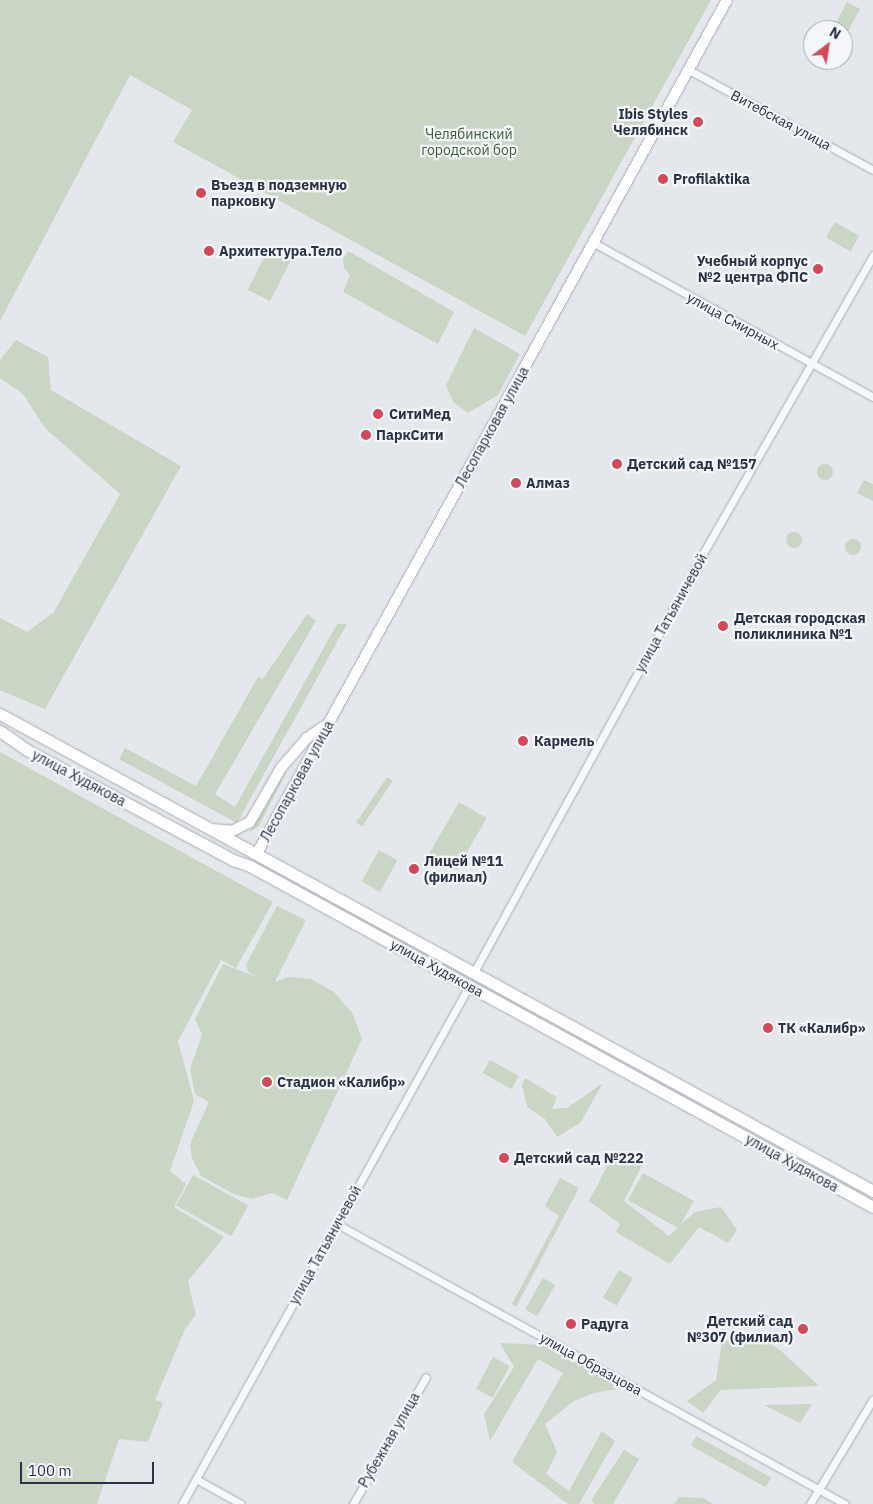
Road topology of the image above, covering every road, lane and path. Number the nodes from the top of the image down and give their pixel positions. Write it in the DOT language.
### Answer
graph roads {
  1 [pos="727,0"];
  2 [pos="689,70"];
  3 [pos="873,170"];
  4 [pos="594,244"];
  5 [pos="873,255"];
  6 [pos="810,364"];
  7 [pos="873,398"];
  8 [pos="0,714"];
  9 [pos="330,722"];
  10 [pos="0,731"];
  11 [pos="211,829"];
  12 [pos="257,853"];
  13 [pos="250,866"];
  14 [pos="474,972"];
  15 [pos="469,986"];
  16 [pos="873,1191"];
  17 [pos="873,1207"];
  18 [pos="337,1224"];
  19 [pos="426,1377"];
  20 [pos="873,1399"];
  21 [pos="196,1479"];
  22 [pos="818,1490"];
  23 [pos="182,1504"];
  24 [pos="241,1504"];
  25 [pos="353,1504"];
  26 [pos="810,1504"];
  27 [pos="845,1504"];
  1 -- 2 [label="main road, Лесопарковая улица"];
  2 -- 3 [label="street, Витебская улица"];
  2 -- 4 [label="main road, Лесопарковая улица"];
  4 -- 6 [label="street, улица Смирных"];
  4 -- 9 [label="main road, Лесопарковая улица"];
  5 -- 6 [label="street, улица Татьяничевой"];
  6 -- 7 [label="street, улица Смирных"];
  6 -- 14 [label="street, улица Татьяничевой"];
  8 -- 11 [label="main road, улица Худякова"];
  9 -- 11 [label="main road"];
  9 -- 12 [label="main road, Лесопарковая улица"];
  10 -- 13 [label="main road, улица Худякова"];
  11 -- 12 [label="main road, улица Худякова"];
  12 -- 13 [label="main road"];
  12 -- 14 [label="main road, улица Худякова"];
  13 -- 15 [label="main road, улица Худякова"];
  14 -- 15 [label="main road"];
  14 -- 16 [label="main road, улица Худякова"];
  15 -- 17 [label="main road, улица Худякова"];
  15 -- 18 [label="street, улица Татьяничевой"];
  18 -- 21 [label="street, улица Татьяничевой"];
  18 -- 22 [label="street, улица Образцова"];
  19 -- 25 [label="street, Рубежная улица"];
  20 -- 22 [label="street"];
  21 -- 23 [label="street, улица Татьяничевой"];
  21 -- 24 [label="street"];
  22 -- 26 [label="street"];
  22 -- 27 [label="street, улица Образцова"];
}
